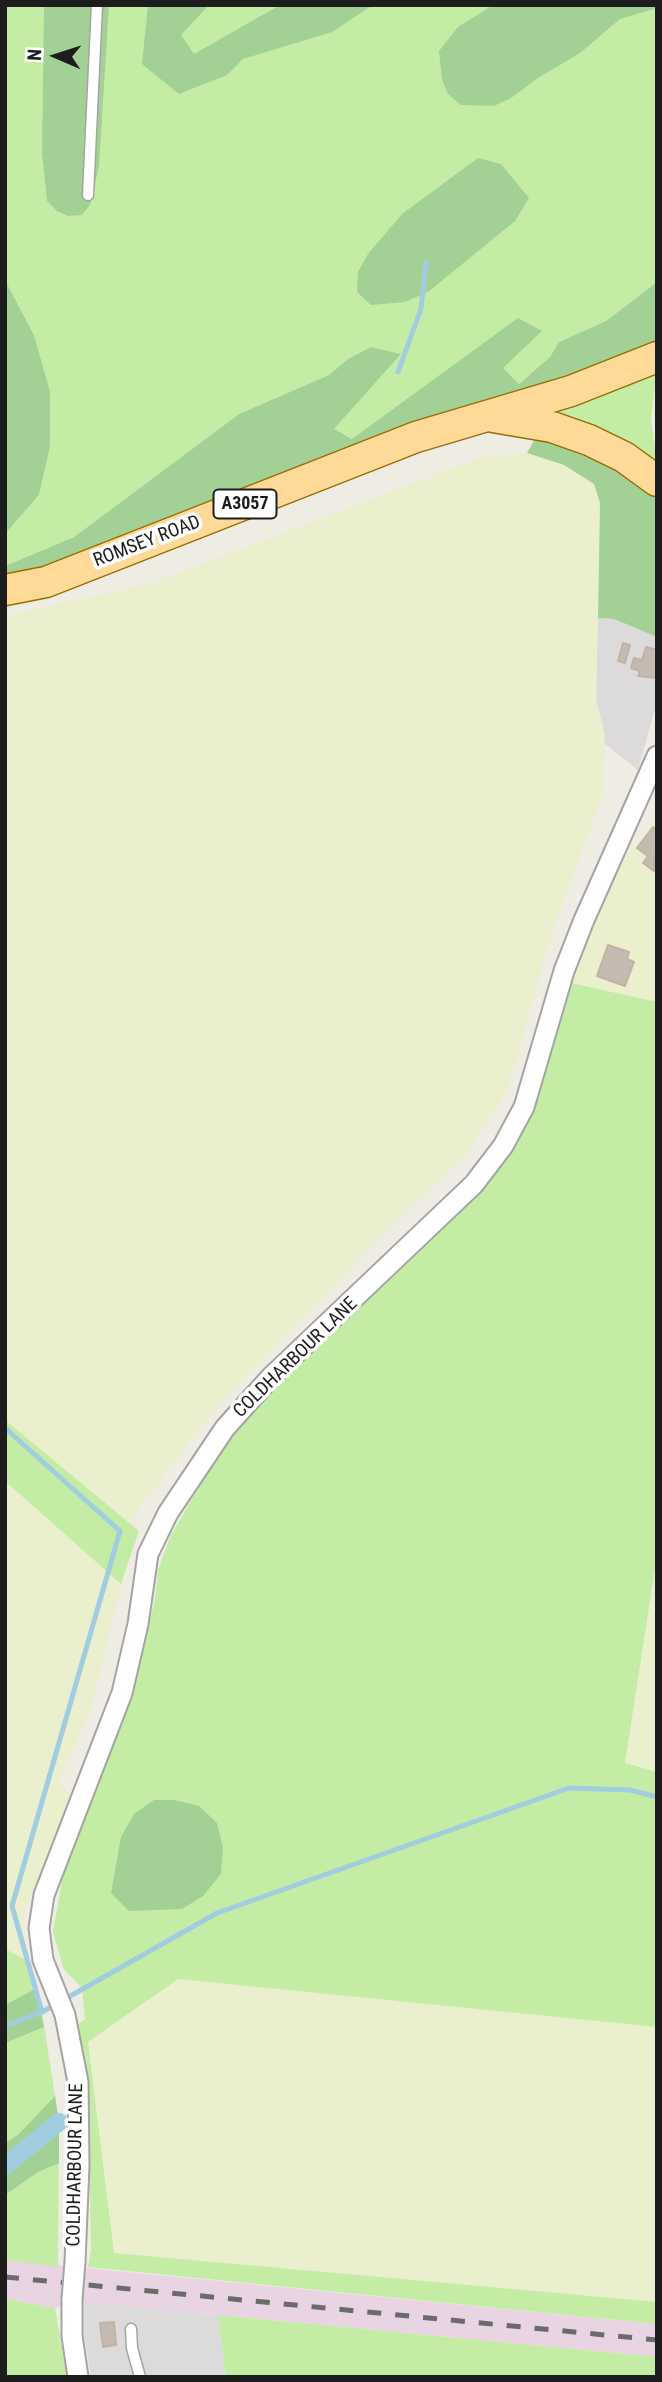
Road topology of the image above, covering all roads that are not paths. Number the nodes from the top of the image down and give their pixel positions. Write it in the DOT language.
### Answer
graph roads {
  1 [pos="97,5"];
  2 [pos="88,195"];
  3 [pos="657,357"];
  4 [pos="485,416"];
  5 [pos="657,481"];
  6 [pos="5,590"];
  7 [pos="657,757"];
  8 [pos="131,2329"];
  9 [pos="78,2377"];
  10 [pos="140,2377"];
  1 -- 2 [label="lane"];
  3 -- 4 [label="main road, ROMSEY ROAD / A3057"];
  4 -- 5 [label="main road, ROMSEY ROAD / A3057"];
  4 -- 6 [label="main road, ROMSEY ROAD / A3057"];
  7 -- 9 [label="street, COLDHARBOUR LANE, bridge"];
  8 -- 10 [label="lane"];
}
